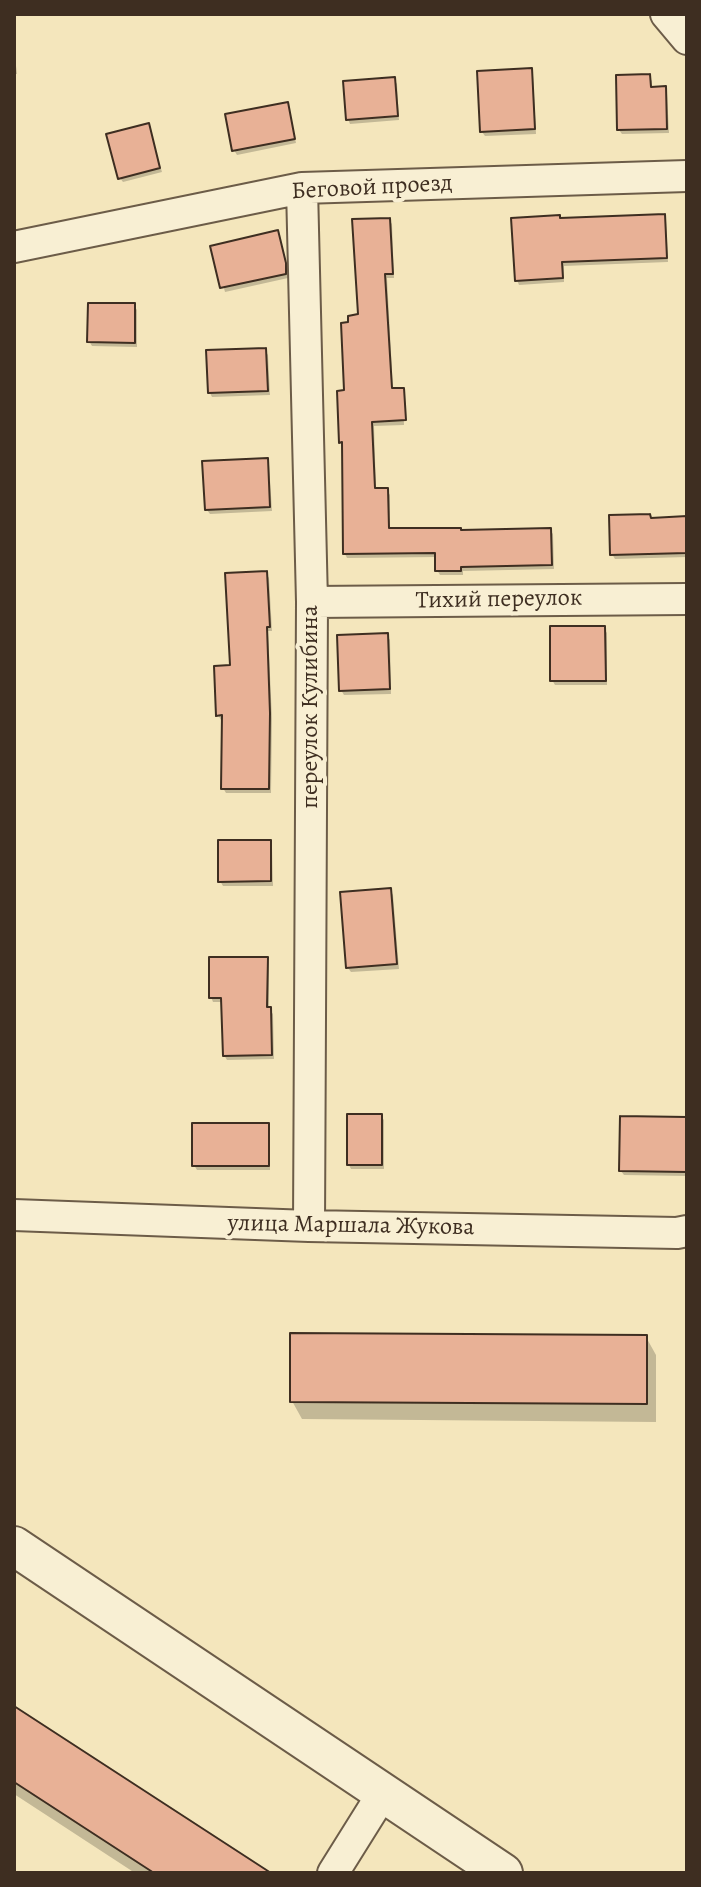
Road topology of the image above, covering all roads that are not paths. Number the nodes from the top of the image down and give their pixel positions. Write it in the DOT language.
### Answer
graph roads {
  1 [pos="666,14"];
  2 [pos="687,39"];
  3 [pos="687,176"];
  4 [pos="302,188"];
  5 [pos="14,247"];
  6 [pos="687,599"];
  7 [pos="312,602"];
  8 [pos="14,1215"];
  9 [pos="309,1226"];
  10 [pos="687,1231"];
  11 [pos="14,1546"];
  12 [pos="383,1793"];
  13 [pos="333,1873"];
  14 [pos="503,1873"];
  1 -- 2 [label="street"];
  3 -- 4 [label="street, Беговой проезд"];
  4 -- 5 [label="street, Беговой проезд"];
  4 -- 7 [label="street, переулок Кулибина"];
  6 -- 7 [label="street, Тихий переулок"];
  7 -- 9 [label="street, переулок Кулибина"];
  8 -- 9 [label="street, улица Маршала Жукова"];
  9 -- 10 [label="street, улица Маршала Жукова"];
  11 -- 12 [label="street"];
  12 -- 13 [label="street"];
  12 -- 14 [label="street"];
}
